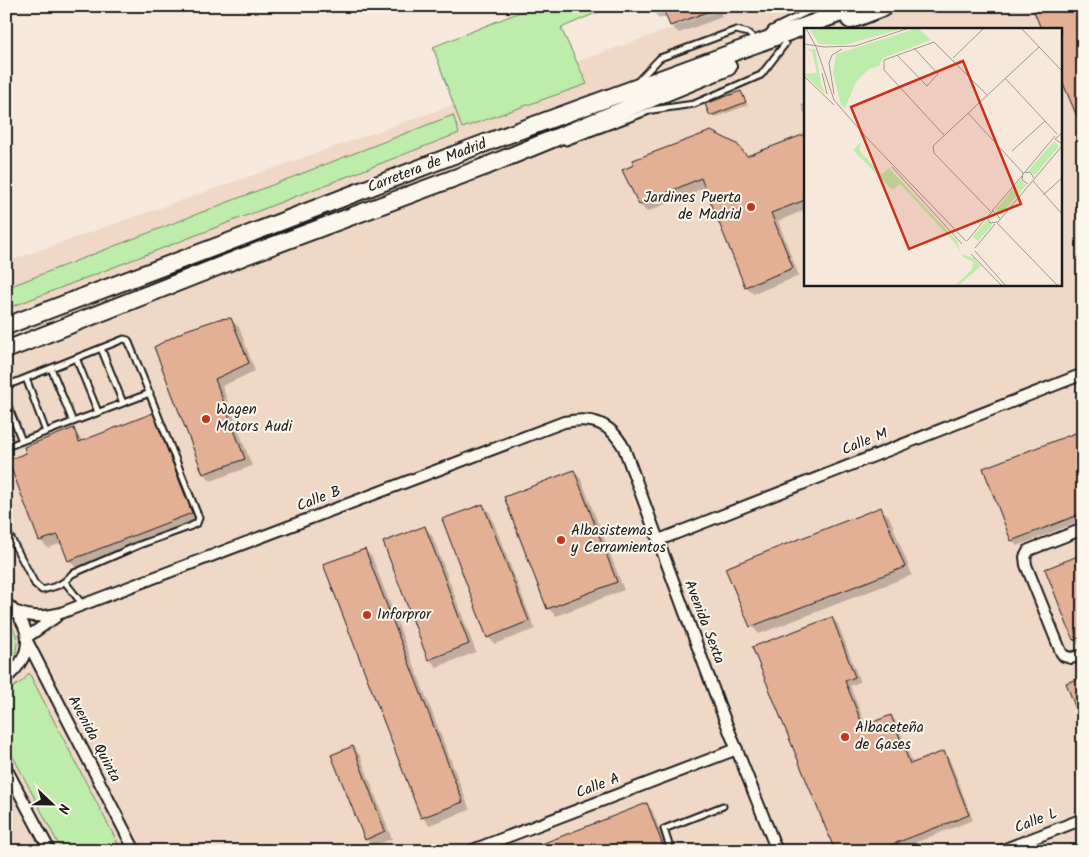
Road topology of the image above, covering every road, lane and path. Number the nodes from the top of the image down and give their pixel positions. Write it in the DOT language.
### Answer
graph roads {
  1 [pos="819,6"];
  2 [pos="882,6"];
  3 [pos="853,12"];
  4 [pos="807,28"];
  5 [pos="826,28"];
  6 [pos="804,29"];
  7 [pos="804,36"];
  8 [pos="761,44"];
  9 [pos="785,44"];
  10 [pos="563,143"];
  11 [pos="536,153"];
  12 [pos="484,167"];
  13 [pos="6,326"];
  14 [pos="101,348"];
  15 [pos="6,350"];
  16 [pos="76,358"];
  17 [pos="51,368"];
  18 [pos="1083,374"];
  19 [pos="26,378"];
  20 [pos="6,386"];
  21 [pos="150,393"];
  22 [pos="6,401"];
  23 [pos="123,403"];
  24 [pos="98,412"];
  25 [pos="588,419"];
  26 [pos="73,422"];
  27 [pos="46,432"];
  28 [pos="22,441"];
  29 [pos="6,447"];
  30 [pos="6,529"];
  31 [pos="1083,529"];
  32 [pos="658,540"];
  33 [pos="65,582"];
  34 [pos="6,603"];
  35 [pos="83,605"];
  36 [pos="17,612"];
  37 [pos="61,613"];
  38 [pos="27,639"];
  39 [pos="1083,655"];
  40 [pos="6,678"];
  41 [pos="737,749"];
  42 [pos="6,768"];
  43 [pos="723,806"];
  44 [pos="1083,819"];
  45 [pos="50,851"];
  46 [pos="135,851"];
  47 [pos="470,851"];
  48 [pos="671,851"];
  49 [pos="777,851"];
  50 [pos="1000,851"];
  1 -- 8 [label="lane"];
  2 -- 3 [label="highway"];
  3 -- 4 [label="main road, Carretera de Madrid"];
  3 -- 5 [label="main road"];
  6 -- 8 [label="main road, Carretera de Madrid"];
  7 -- 9 [label="main road, Carretera de Madrid"];
  8 -- 13 [label="main road, Carretera de Madrid"];
  9 -- 10 [label="lane"];
  9 -- 12 [label="main road, Carretera de Madrid"];
  11 -- 12 [label="lane"];
  12 -- 15 [label="main road, Carretera de Madrid"];
  14 -- 16 [label="lane"];
  14 -- 21 [label="lane"];
  14 -- 23 [label="lane"];
  16 -- 17 [label="lane"];
  16 -- 24 [label="lane"];
  17 -- 19 [label="lane"];
  17 -- 26 [label="lane"];
  18 -- 32 [label="street, Calle M"];
  19 -- 20 [label="lane"];
  19 -- 27 [label="lane"];
  21 -- 23 [label="lane"];
  21 -- 33 [label="lane"];
  22 -- 28 [label="lane"];
  23 -- 24 [label="lane"];
  24 -- 26 [label="lane"];
  25 -- 32 [label="street, Avenida Sexta"];
  25 -- 35 [label="street, Calle B"];
  26 -- 27 [label="lane"];
  27 -- 28 [label="lane"];
  28 -- 29 [label="lane"];
  30 -- 33 [label="lane"];
  31 -- 39 [label="street"];
  32 -- 41 [label="street, Avenida Sexta"];
  33 -- 35 [label="lane"];
  34 -- 36 [label="street"];
  35 -- 37 [label="street, Calle B"];
  36 -- 37 [label="street, Calle B"];
  36 -- 38 [label="street, Avenida Quinta"];
  37 -- 38 [label="street, Calle B"];
  38 -- 40 [label="street"];
  38 -- 46 [label="street, Avenida Quinta"];
  41 -- 47 [label="street, Calle A"];
  41 -- 49 [label="street, Avenida Sexta"];
  42 -- 45 [label="street"];
  43 -- 48 [label="lane"];
  44 -- 50 [label="street, Calle L"];
}
